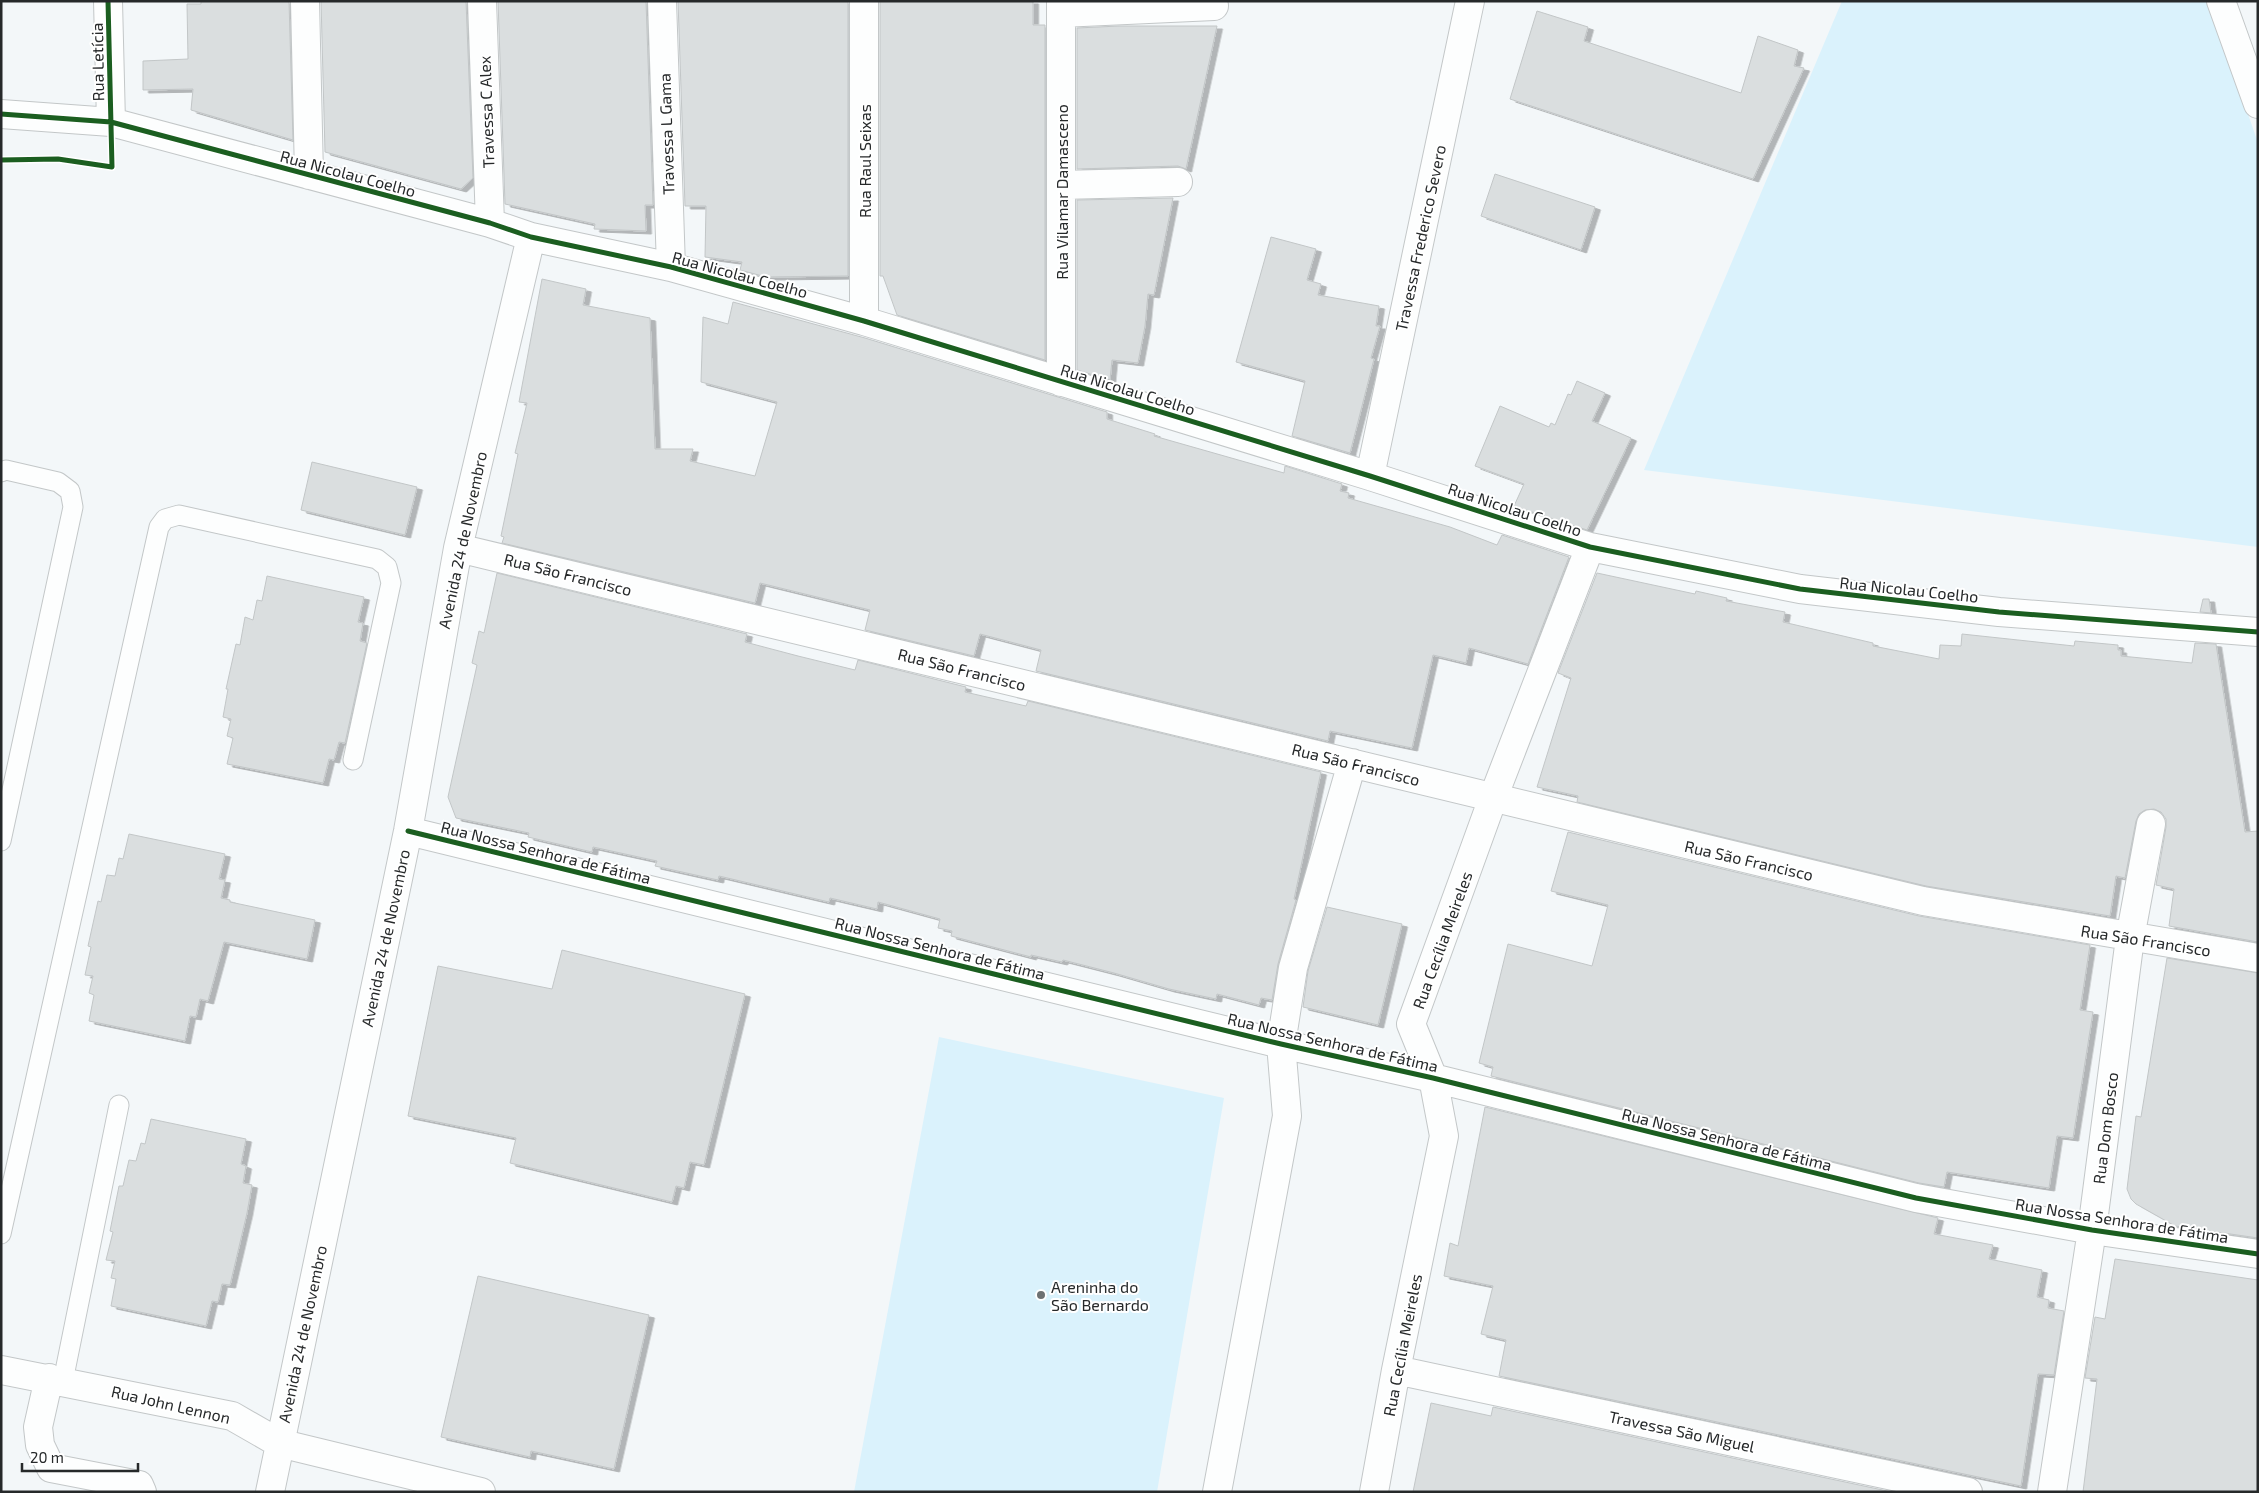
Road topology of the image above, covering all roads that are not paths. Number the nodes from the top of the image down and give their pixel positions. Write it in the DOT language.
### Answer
graph roads {
  1 [pos="108,1"];
  2 [pos="305,1"];
  3 [pos="482,1"];
  4 [pos="662,1"];
  5 [pos="864,1"];
  6 [pos="1470,1"];
  7 [pos="2222,1"];
  8 [pos="1214,6"];
  9 [pos="1061,7"];
  10 [pos="2258,104"];
  11 [pos="1,114"];
  12 [pos="111,122"];
  13 [pos="309,176"];
  14 [pos="1178,182"];
  15 [pos="1061,185"];
  16 [pos="490,223"];
  17 [pos="531,237"];
  18 [pos="671,267"];
  19 [pos="864,321"];
  20 [pos="1062,382"];
  21 [pos="1,472"];
  22 [pos="1370,476"];
  23 [pos="1590,547"];
  24 [pos="458,548"];
  25 [pos="2258,632"];
  26 [pos="353,760"];
  27 [pos="1352,763"];
  28 [pos="1493,798"];
  29 [pos="2151,824"];
  30 [pos="408,831"];
  31 [pos="1,841"];
  32 [pos="2130,938"];
  33 [pos="2258,958"];
  34 [pos="1281,1044"];
  35 [pos="1433,1078"];
  36 [pos="119,1105"];
  37 [pos="2092,1230"];
  38 [pos="1,1234"];
  39 [pos="2258,1254"];
  40 [pos="1,1370"];
  41 [pos="1396,1370"];
  42 [pos="56,1380"];
  43 [pos="279,1443"];
  44 [pos="142,1492"];
  45 [pos="270,1492"];
  46 [pos="481,1492"];
  47 [pos="1216,1492"];
  48 [pos="1374,1492"];
  49 [pos="1968,1492"];
  50 [pos="2052,1492"];
  1 -- 12 [label="street, Rua Letícia"];
  2 -- 13 [label="street"];
  3 -- 16 [label="street, Travessa C Alex"];
  4 -- 18 [label="street, Travessa L Gama"];
  5 -- 19 [label="street, Rua Raul Seixas"];
  6 -- 22 [label="street, Travessa Frederico Severo"];
  7 -- 10 [label="street"];
  8 -- 9 [label="street"];
  9 -- 15 [label="street, Rua Vilamar Damasceno"];
  11 -- 12 [label="street, Rua Nicolau Coelho"];
  12 -- 13 [label="street, Rua Nicolau Coelho"];
  13 -- 16 [label="street, Rua Nicolau Coelho"];
  14 -- 15 [label="street"];
  15 -- 20 [label="street, Rua Vilamar Damasceno"];
  16 -- 17 [label="street, Rua Nicolau Coelho"];
  17 -- 18 [label="street, Rua Nicolau Coelho"];
  17 -- 24 [label="street, Avenida 24 de Novembro"];
  18 -- 19 [label="street, Rua Nicolau Coelho"];
  19 -- 20 [label="street, Rua Nicolau Coelho"];
  20 -- 22 [label="street, Rua Nicolau Coelho"];
  21 -- 31 [label="lane"];
  22 -- 23 [label="street, Rua Nicolau Coelho"];
  23 -- 25 [label="street, Rua Nicolau Coelho"];
  23 -- 28 [label="street, Rua Cecília Meireles"];
  24 -- 27 [label="street, Rua São Francisco"];
  24 -- 30 [label="street, Avenida 24 de Novembro"];
  26 -- 38 [label="lane"];
  27 -- 28 [label="street, Rua São Francisco"];
  27 -- 34 [label="street"];
  28 -- 32 [label="street, Rua São Francisco"];
  28 -- 35 [label="street, Rua Cecília Meireles"];
  29 -- 32 [label="street, Rua Dom Bosco"];
  30 -- 34 [label="street, Rua Nossa Senhora de Fátima"];
  30 -- 43 [label="street, Avenida 24 de Novembro"];
  32 -- 33 [label="street, Rua São Francisco"];
  32 -- 37 [label="street, Rua Dom Bosco"];
  34 -- 35 [label="street, Rua Nossa Senhora de Fátima"];
  34 -- 47 [label="street"];
  35 -- 37 [label="street, Rua Nossa Senhora de Fátima"];
  35 -- 41 [label="street, Rua Cecília Meireles"];
  36 -- 42 [label="lane"];
  37 -- 39 [label="street, Rua Nossa Senhora de Fátima"];
  37 -- 50 [label="street, Rua Dom Bosco"];
  40 -- 42 [label="street, Rua John Lennon"];
  41 -- 48 [label="street, Rua Cecília Meireles"];
  41 -- 49 [label="street, Travessa São Miguel"];
  42 -- 43 [label="street, Rua John Lennon"];
  42 -- 44 [label="street"];
  43 -- 45 [label="street, Avenida 24 de Novembro"];
  43 -- 46 [label="street, Rua John Lennon"];
}
